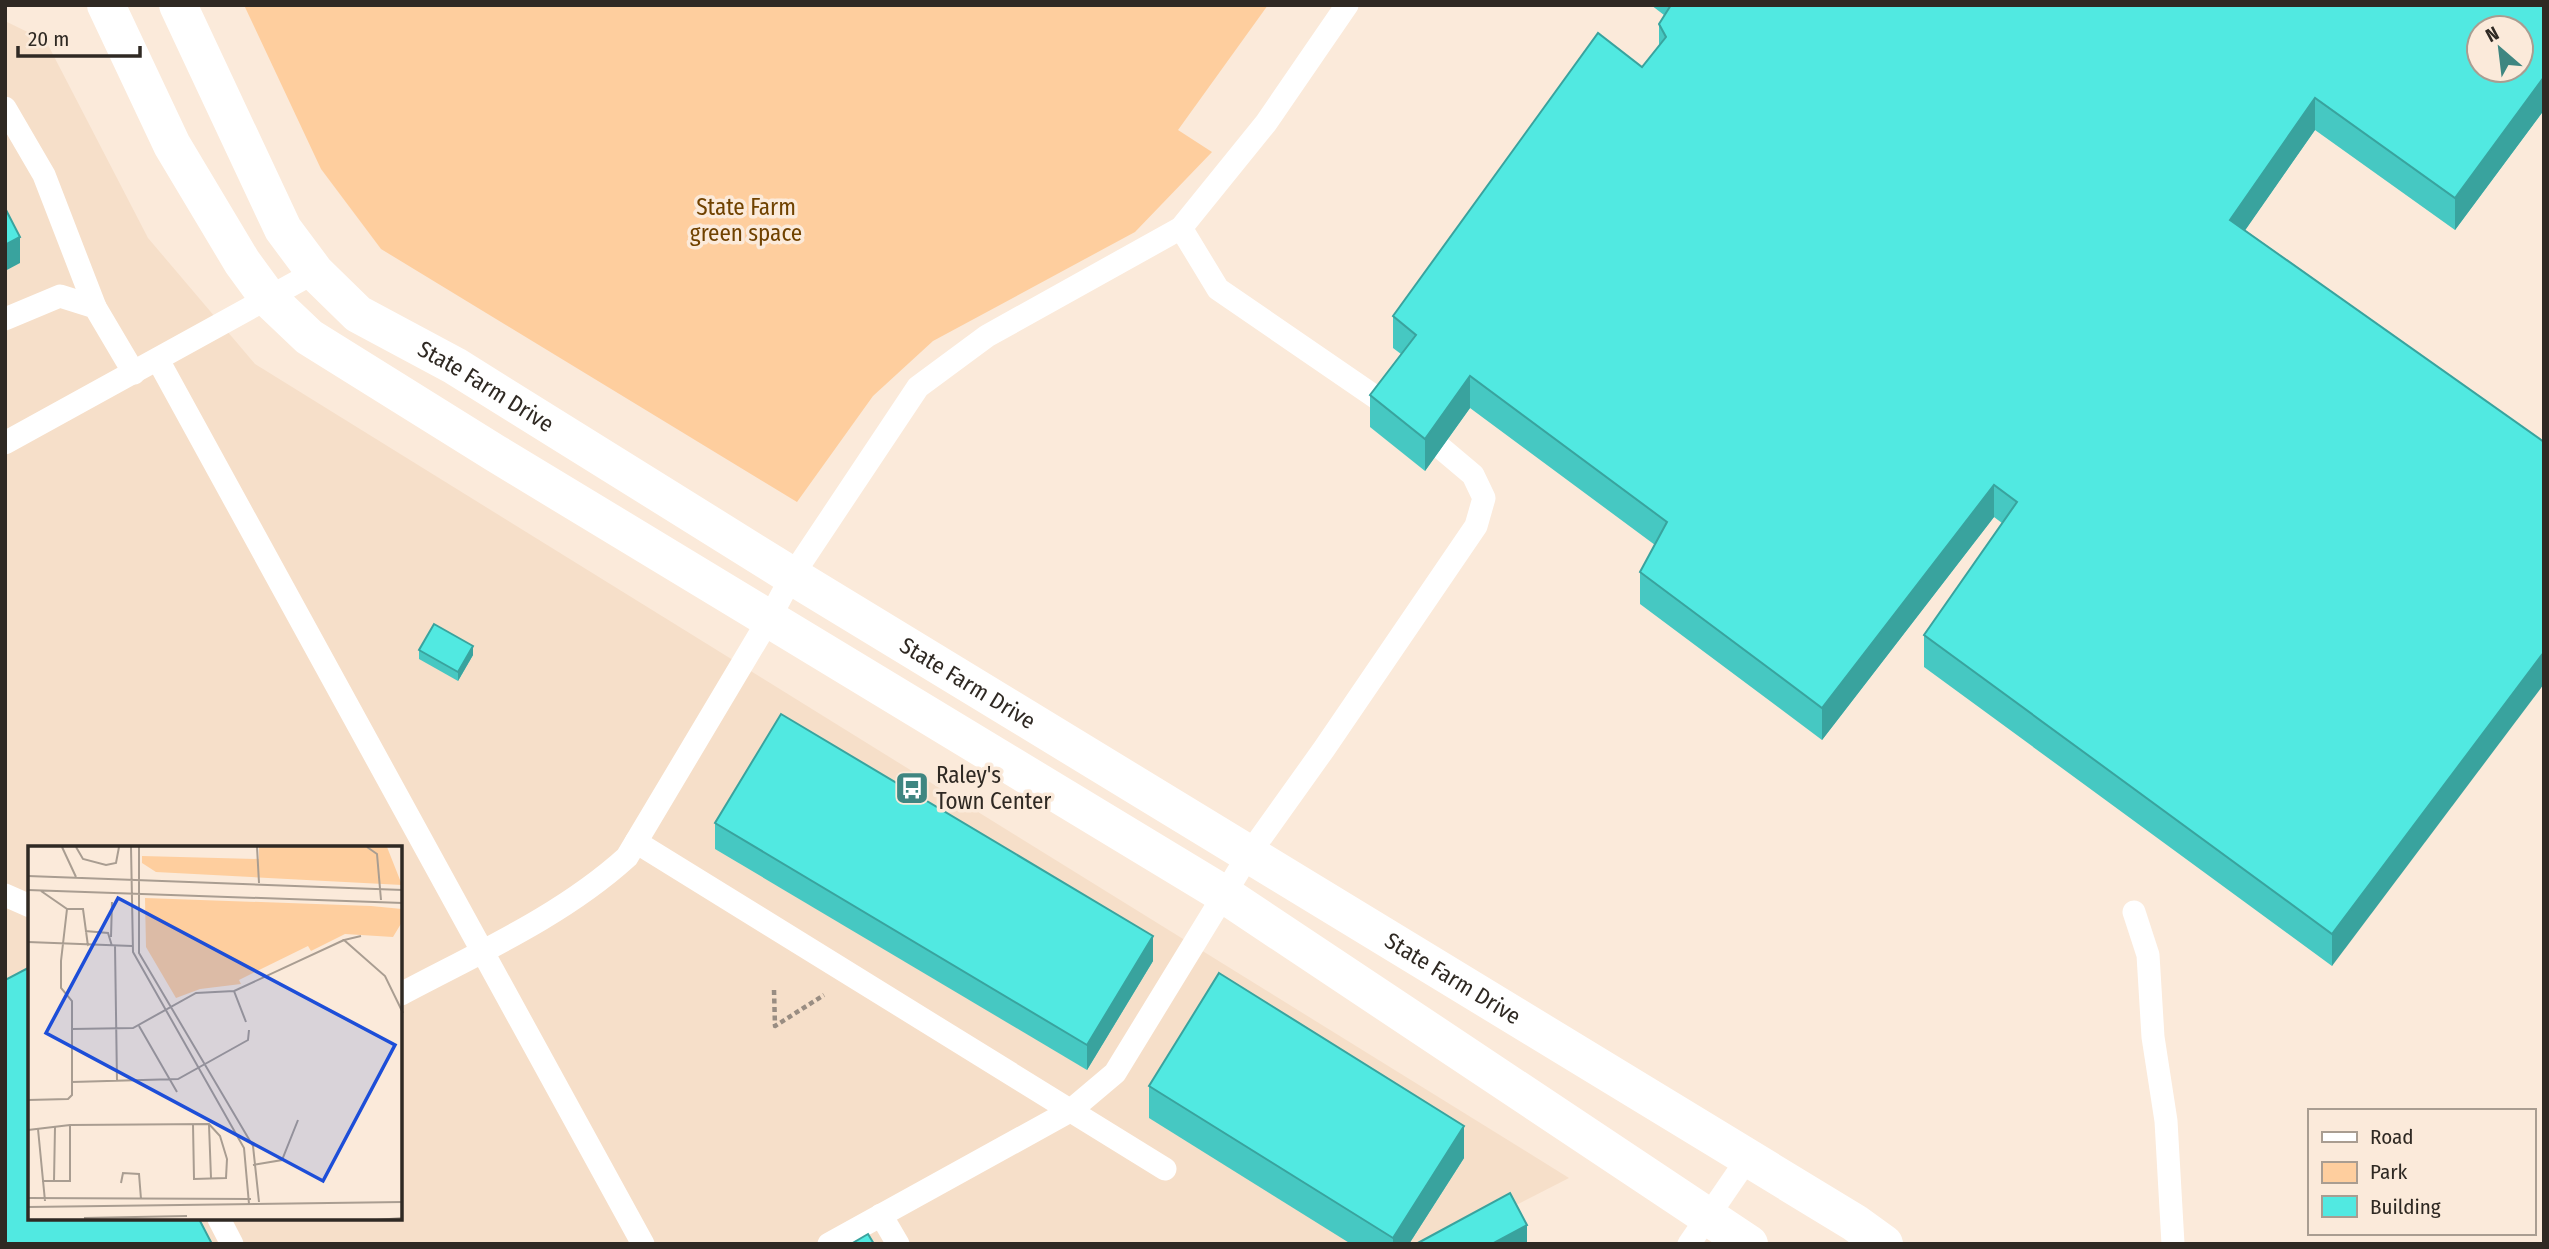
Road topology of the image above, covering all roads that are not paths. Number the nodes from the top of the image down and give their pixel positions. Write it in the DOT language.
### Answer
graph roads {
  1 [pos="106,5"];
  2 [pos="178,5"];
  3 [pos="1347,5"];
  4 [pos="5,108"];
  5 [pos="1181,228"];
  6 [pos="316,272"];
  7 [pos="269,299"];
  8 [pos="95,307"];
  9 [pos="5,319"];
  10 [pos="158,360"];
  11 [pos="134,373"];
  12 [pos="1387,405"];
  13 [pos="5,443"];
  14 [pos="1441,448"];
  15 [pos="792,576"];
  16 [pos="769,619"];
  17 [pos="636,842"];
  18 [pos="1250,854"];
  19 [pos="5,895"];
  20 [pos="1224,895"];
  21 [pos="28,905"];
  22 [pos="2134,912"];
  23 [pos="482,950"];
  24 [pos="402,992"];
  25 [pos="1070,1111"];
  26 [pos="1748,1158"];
  27 [pos="1164,1169"];
  28 [pos="881,1215"];
  29 [pos="220,1221"];
  30 [pos="1698,1230"];
  31 [pos="232,1244"];
  32 [pos="643,1244"];
  33 [pos="829,1244"];
  34 [pos="898,1244"];
  35 [pos="1749,1244"];
  36 [pos="1884,1244"];
  37 [pos="2173,1244"];
  1 -- 7 [label="street"];
  2 -- 6 [label="street, State Farm Drive"];
  3 -- 5 [label="lane"];
  4 -- 8 [label="lane"];
  5 -- 12 [label="lane"];
  5 -- 15 [label="lane"];
  6 -- 7 [label="lane"];
  6 -- 15 [label="street, State Farm Drive"];
  7 -- 10 [label="lane"];
  7 -- 16 [label="street"];
  8 -- 9 [label="lane"];
  8 -- 11 [label="lane"];
  10 -- 11 [label="lane"];
  10 -- 23 [label="lane"];
  11 -- 13 [label="lane"];
  14 -- 18 [label="lane"];
  15 -- 16 [label="lane"];
  15 -- 18 [label="street, State Farm Drive"];
  16 -- 17 [label="lane"];
  16 -- 20 [label="street"];
  17 -- 23 [label="lane"];
  17 -- 25 [label="lane"];
  18 -- 20 [label="lane"];
  18 -- 26 [label="street, State Farm Drive"];
  19 -- 21 [label="lane"];
  20 -- 25 [label="lane"];
  20 -- 30 [label="street"];
  22 -- 37 [label="lane"];
  23 -- 24 [label="lane"];
  23 -- 32 [label="lane"];
  25 -- 27 [label="lane"];
  25 -- 28 [label="lane"];
  26 -- 30 [label="lane"];
  26 -- 36 [label="street, State Farm Drive"];
  28 -- 33 [label="lane"];
  28 -- 34 [label="lane"];
  29 -- 31 [label="lane"];
  30 -- 35 [label="street"];
}
